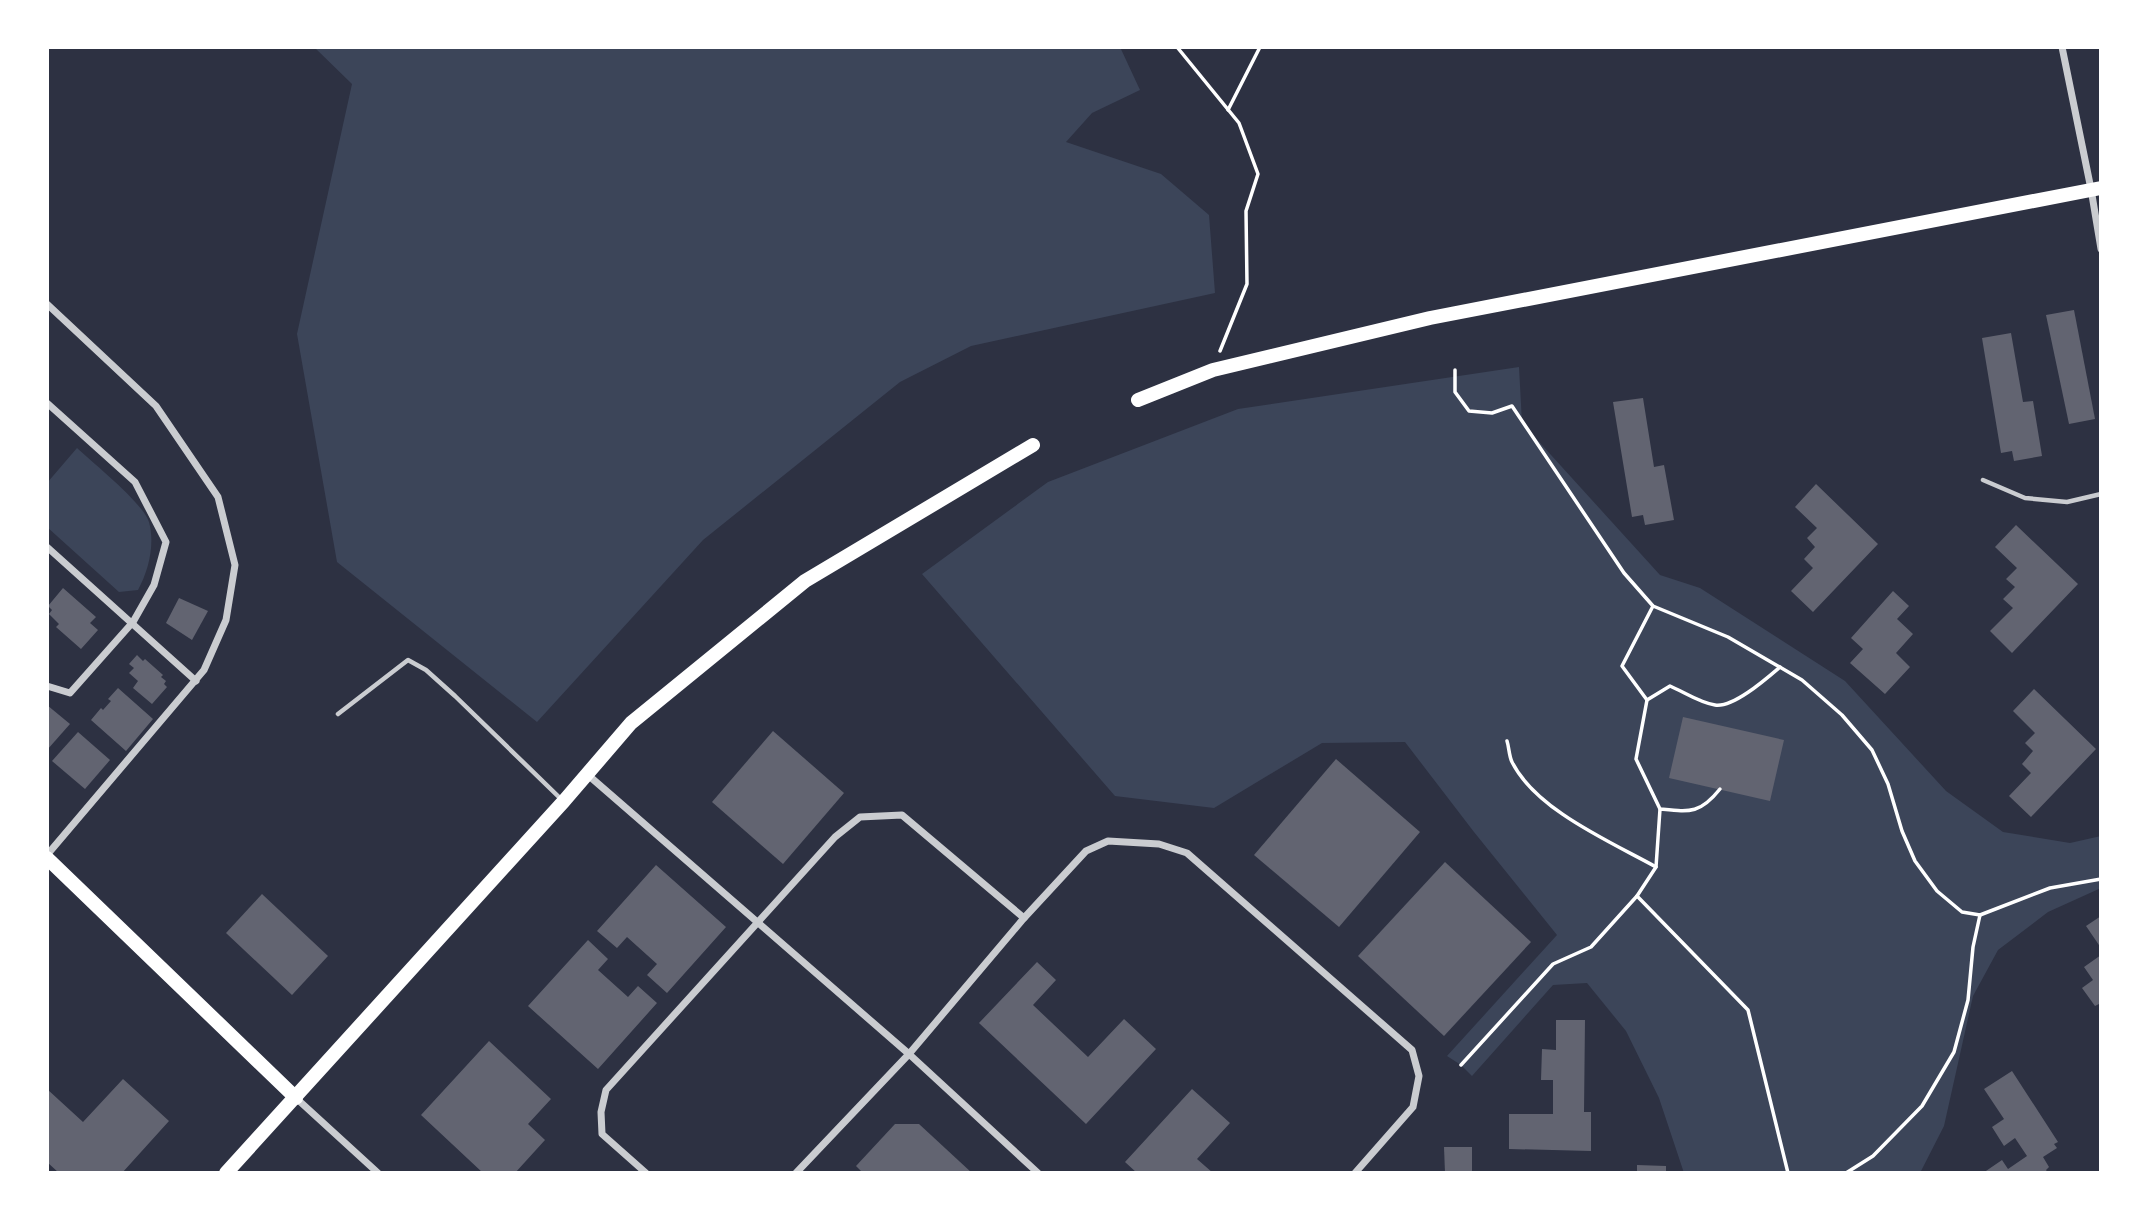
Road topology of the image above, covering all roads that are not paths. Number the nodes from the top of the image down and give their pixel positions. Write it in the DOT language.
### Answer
graph roads {
  1 [pos="2062,47"];
  2 [pos="2096,188"];
  3 [pos="2101,250"];
  4 [pos="47,303"];
  5 [pos="1138,400"];
  6 [pos="47,403"];
  7 [pos="1033,445"];
  8 [pos="1983,480"];
  9 [pos="2101,494"];
  10 [pos="47,547"];
  11 [pos="133,622"];
  12 [pos="196,681"];
  13 [pos="47,686"];
  14 [pos="338,714"];
  15 [pos="588,775"];
  16 [pos="564,801"];
  17 [pos="47,856"];
  18 [pos="1024,918"];
  19 [pos="758,920"];
  20 [pos="909,1054"];
  21 [pos="296,1098"];
  22 [pos="226,1173"];
  23 [pos="378,1173"];
  24 [pos="646,1173"];
  25 [pos="796,1173"];
  26 [pos="1038,1173"];
  27 [pos="1355,1173"];
  1 -- 2 [label="street"];
  2 -- 3 [label="street"];
  2 -- 5 [label="main road"];
  4 -- 12 [label="street"];
  6 -- 11 [label="street"];
  7 -- 15 [label="main road"];
  8 -- 9 [label="lane"];
  10 -- 11 [label="street"];
  11 -- 12 [label="street"];
  11 -- 13 [label="street"];
  12 -- 17 [label="street"];
  14 -- 16 [label="lane"];
  15 -- 16 [label="main road"];
  15 -- 19 [label="street"];
  16 -- 21 [label="main road"];
  17 -- 21 [label="main road"];
  18 -- 19 [label="street"];
  18 -- 20 [label="street"];
  18 -- 27 [label="street"];
  19 -- 20 [label="street"];
  19 -- 24 [label="street"];
  20 -- 25 [label="street"];
  20 -- 26 [label="street"];
  21 -- 22 [label="main road"];
  21 -- 23 [label="street"];
}
